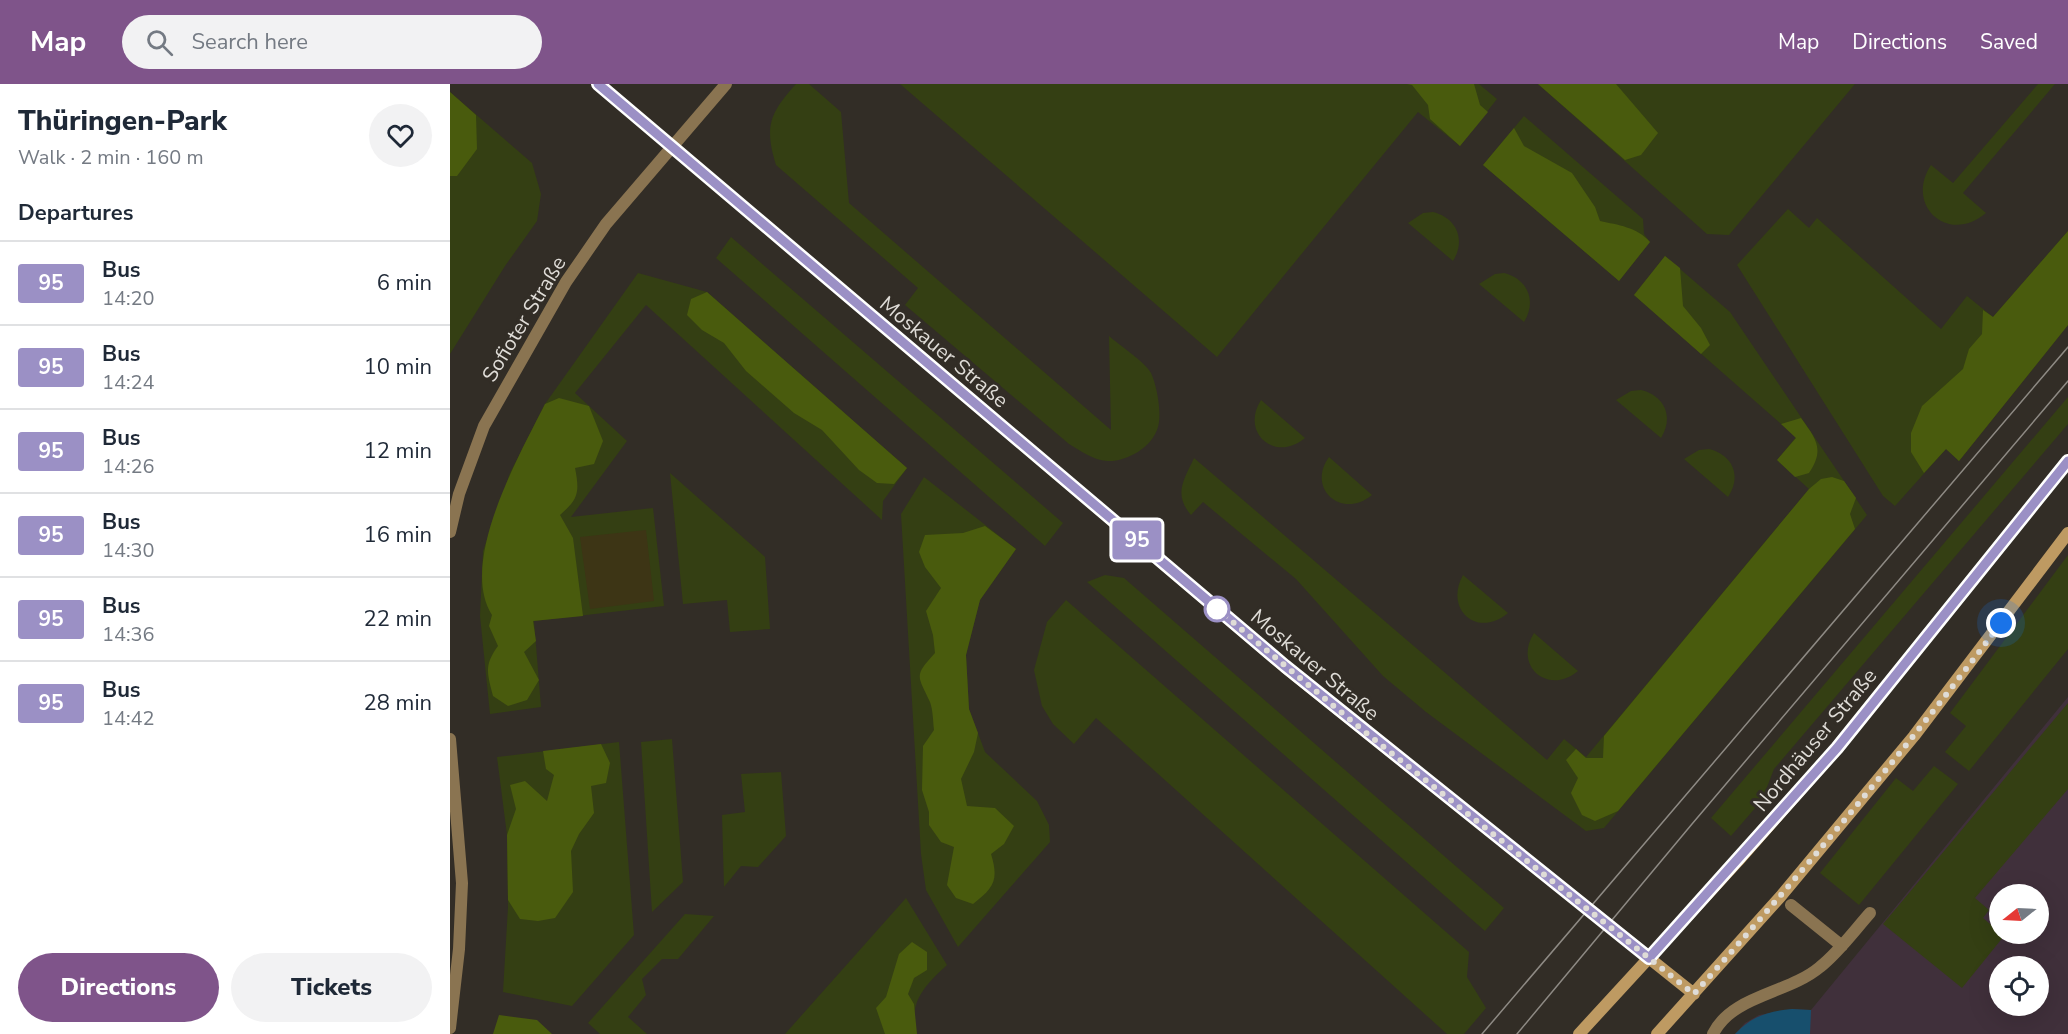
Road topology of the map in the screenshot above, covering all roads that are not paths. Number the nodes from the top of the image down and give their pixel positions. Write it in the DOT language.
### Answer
graph roads {
  1 [pos="598,84"];
  2 [pos="726,84"];
  3 [pos="672,148"];
  4 [pos="2068,461"];
  5 [pos="450,532"];
  6 [pos="2068,533"];
  7 [pos="450,739"];
  8 [pos="1791,905"];
  9 [pos="1870,913"];
  10 [pos="1842,945"];
  11 [pos="1649,958"];
  12 [pos="1694,994"];
  13 [pos="450,1028"];
  14 [pos="1579,1034"];
  15 [pos="1658,1034"];
  16 [pos="1713,1034"];
  1 -- 3 [label="street, Moskauer Straße"];
  2 -- 3 [label="street, Sofioter Straße"];
  3 -- 5 [label="street, Sofioter Straße"];
  3 -- 11 [label="street, Moskauer Straße"];
  4 -- 11 [label="street, Nordhäuser Straße"];
  6 -- 12 [label="street"];
  7 -- 13 [label="street"];
  8 -- 10 [label="street"];
  9 -- 10 [label="street"];
  10 -- 16 [label="street"];
  11 -- 12 [label="street, Moskauer Straße"];
  11 -- 14 [label="street, Nordhäuser Straße"];
  12 -- 15 [label="street"];
}
